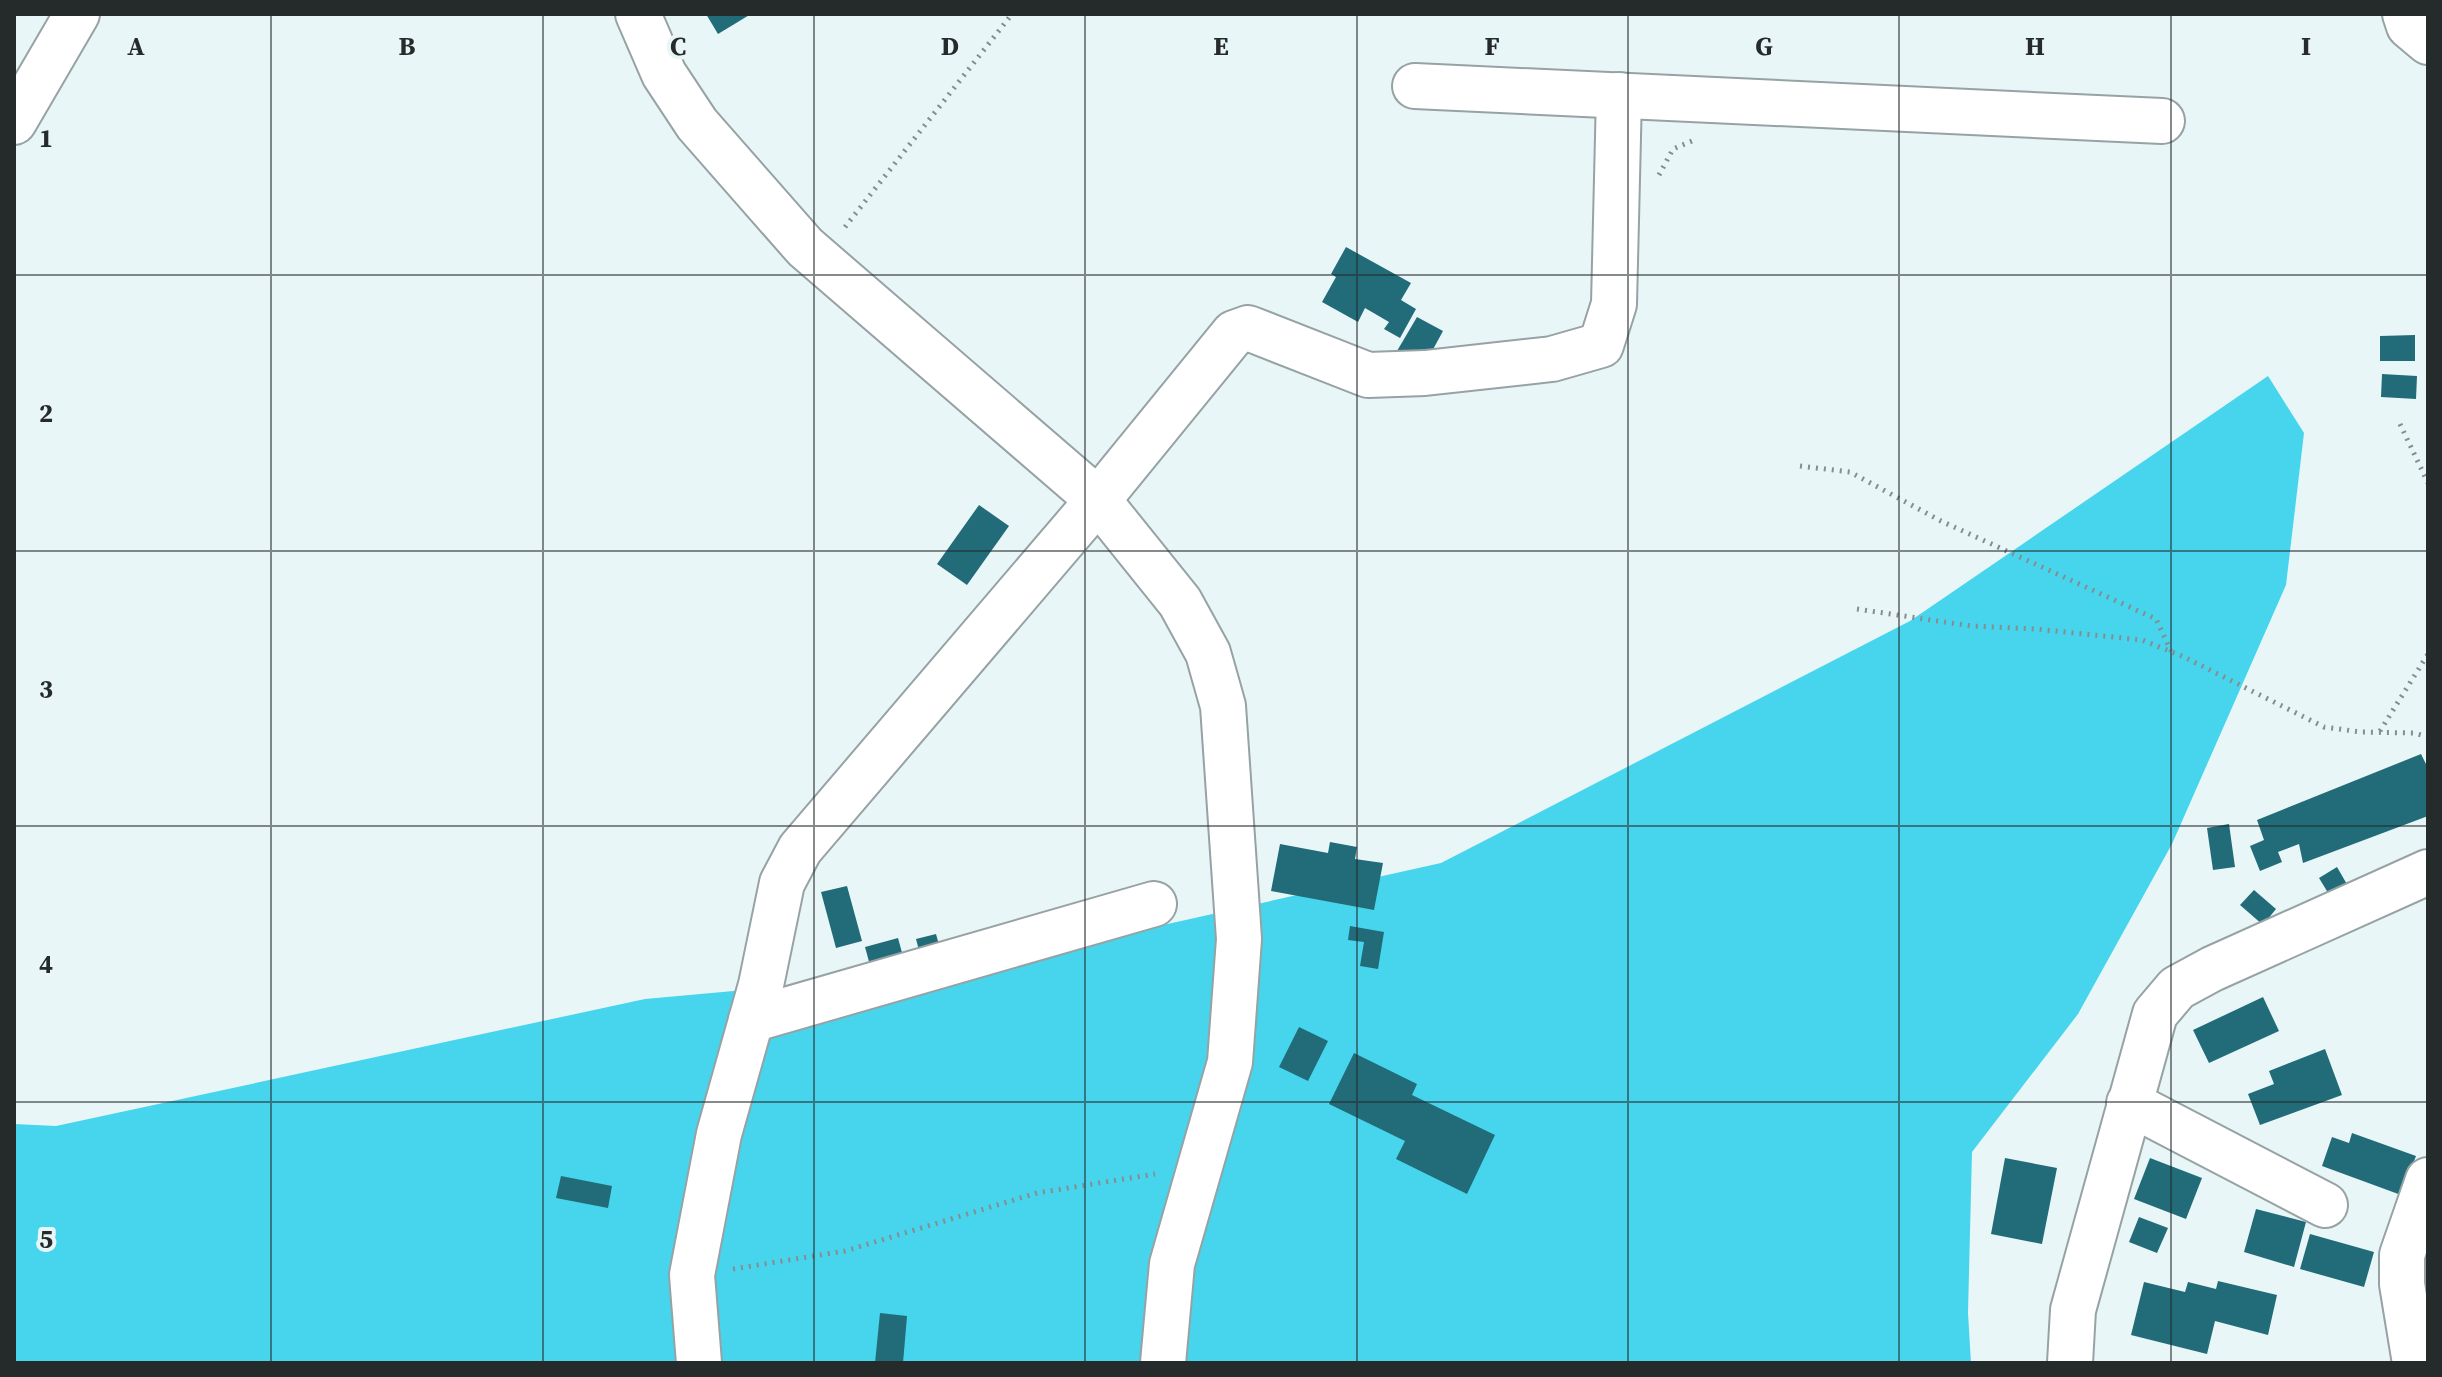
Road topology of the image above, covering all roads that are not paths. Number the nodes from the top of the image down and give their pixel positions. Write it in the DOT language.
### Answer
graph roads {
  1 [pos="77,14"];
  2 [pos="638,14"];
  3 [pos="2405,14"];
  4 [pos="2428,42"];
  5 [pos="1415,86"];
  6 [pos="1619,95"];
  7 [pos="2162,121"];
  8 [pos="14,122"];
  9 [pos="1098,500"];
  10 [pos="2428,872"];
  11 [pos="1154,904"];
  12 [pos="751,1020"];
  13 [pos="2129,1103"];
  14 [pos="2428,1180"];
  15 [pos="2325,1205"];
  16 [pos="699,1363"];
  17 [pos="1163,1363"];
  18 [pos="2070,1363"];
  19 [pos="2415,1363"];
  1 -- 8 [label="street"];
  2 -- 9 [label="street"];
  3 -- 4 [label="street"];
  5 -- 6 [label="street"];
  6 -- 7 [label="street"];
  6 -- 9 [label="street"];
  9 -- 12 [label="street"];
  9 -- 17 [label="street"];
  10 -- 13 [label="street"];
  11 -- 12 [label="street"];
  12 -- 16 [label="street"];
  13 -- 15 [label="street"];
  13 -- 18 [label="street"];
  14 -- 19 [label="street"];
}
